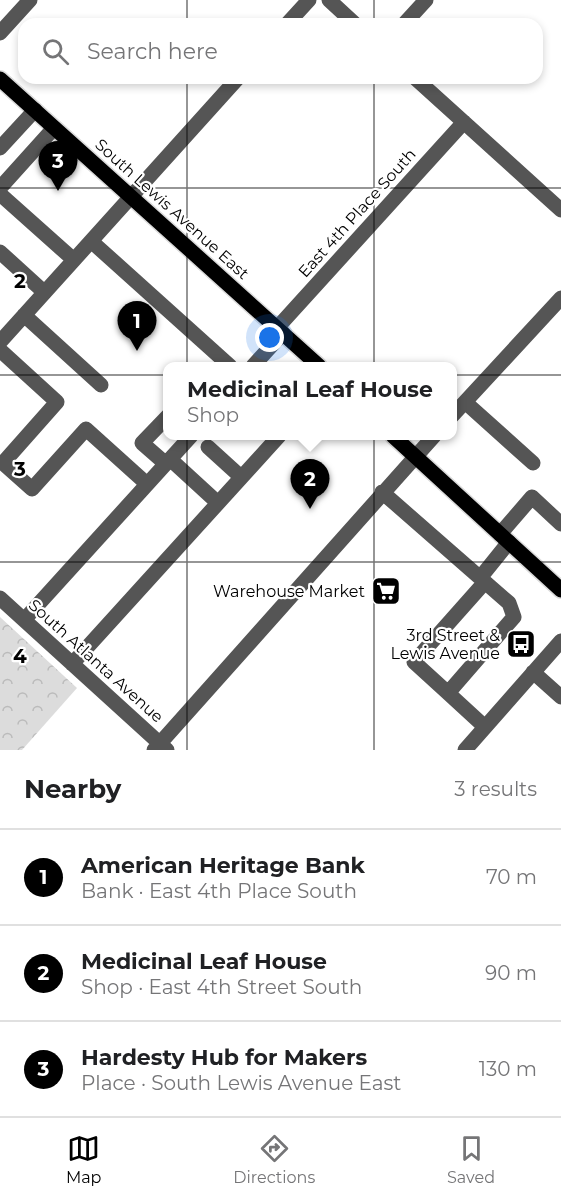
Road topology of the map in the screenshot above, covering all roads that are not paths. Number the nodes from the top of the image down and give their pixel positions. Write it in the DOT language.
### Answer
graph roads {
  1 [pos="30,0"];
  2 [pos="309,0"];
  3 [pos="329,0"];
  4 [pos="426,0"];
  5 [pos="292,18"];
  6 [pos="348,18"];
  7 [pos="410,18"];
  8 [pos="0,33"];
  9 [pos="0,79"];
  10 [pos="232,84"];
  11 [pos="422,84"];
  12 [pos="34,110"];
  13 [pos="464,122"];
  14 [pos="54,128"];
  15 [pos="0,148"];
  16 [pos="0,188"];
  17 [pos="0,194"];
  18 [pos="131,196"];
  19 [pos="561,210"];
  20 [pos="91,241"];
  21 [pos="0,252"];
  22 [pos="74,260"];
  23 [pos="44,292"];
  24 [pos="561,298"];
  25 [pos="24,315"];
  26 [pos="280,331"];
  27 [pos="0,342"];
  28 [pos="0,350"];
  29 [pos="220,362"];
  30 [pos="256,362"];
  31 [pos="315,362"];
  32 [pos="101,385"];
  33 [pos="465,402"];
  34 [pos="457,411"];
  35 [pos="163,421"];
  36 [pos="187,440"];
  37 [pos="274,440"];
  38 [pos="398,440"];
  39 [pos="429,440"];
  40 [pos="208,447"];
  41 [pos="414,456"];
  42 [pos="168,461"];
  43 [pos="533,463"];
  44 [pos="241,477"];
  45 [pos="147,484"];
  46 [pos="382,492"];
  47 [pos="218,503"];
  48 [pos="561,524"];
  49 [pos="504,538"];
  50 [pos="482,580"];
  51 [pos="561,590"];
  52 [pos="0,598"];
  53 [pos="24,620"];
  54 [pos="561,641"];
  55 [pos="72,664"];
  56 [pos="533,672"];
  57 [pos="448,693"];
  58 [pos="561,697"];
  59 [pos="485,727"];
  60 [pos="160,748"];
  61 [pos="465,750"];
  1 -- 8 [label="street"];
  2 -- 5 [label="street"];
  3 -- 6 [label="street"];
  4 -- 7 [label="street"];
  9 -- 12 [label="main road, South Lewis Avenue East"];
  10 -- 18 [label="street"];
  11 -- 13 [label="street"];
  12 -- 14 [label="main road, South Lewis Avenue East"];
  12 -- 15 [label="street"];
  13 -- 19 [label="street"];
  13 -- 26 [label="street, East 4th Place South"];
  14 -- 16 [label="street"];
  14 -- 18 [label="main road, South Lewis Avenue East"];
  17 -- 22 [label="street"];
  18 -- 20 [label="street"];
  18 -- 26 [label="main road, South Lewis Avenue East"];
  20 -- 22 [label="street"];
  20 -- 29 [label="street"];
  21 -- 23 [label="street"];
  22 -- 23 [label="street"];
  23 -- 25 [label="street"];
  24 -- 33 [label="street"];
  25 -- 27 [label="street"];
  25 -- 32 [label="street"];
  26 -- 30 [label="street, East 4th Place South"];
  26 -- 31 [label="main road, South Lewis Avenue East"];
  28 -- 45 [label="street"];
  33 -- 34 [label="street"];
  33 -- 43 [label="street"];
  35 -- 42 [label="street"];
  36 -- 42 [label="street"];
  37 -- 44 [label="street"];
  38 -- 41 [label="main road"];
  39 -- 41 [label="street"];
  40 -- 44 [label="street"];
  41 -- 46 [label="street"];
  41 -- 49 [label="main road"];
  42 -- 45 [label="street"];
  42 -- 47 [label="street"];
  44 -- 47 [label="street"];
  45 -- 53 [label="street"];
  46 -- 50 [label="street"];
  46 -- 60 [label="street"];
  47 -- 55 [label="street"];
  48 -- 49 [label="street"];
  49 -- 50 [label="street"];
  49 -- 51 [label="main road"];
  50 -- 57 [label="street"];
  50 -- 57 [label="street"];
  52 -- 53 [label="street, South Atlanta Avenue"];
  53 -- 55 [label="street, South Atlanta Avenue"];
  54 -- 56 [label="street"];
  55 -- 60 [label="street, South Atlanta Avenue"];
  56 -- 58 [label="street"];
  56 -- 59 [label="street"];
  57 -- 59 [label="street"];
  59 -- 61 [label="street"];
}
